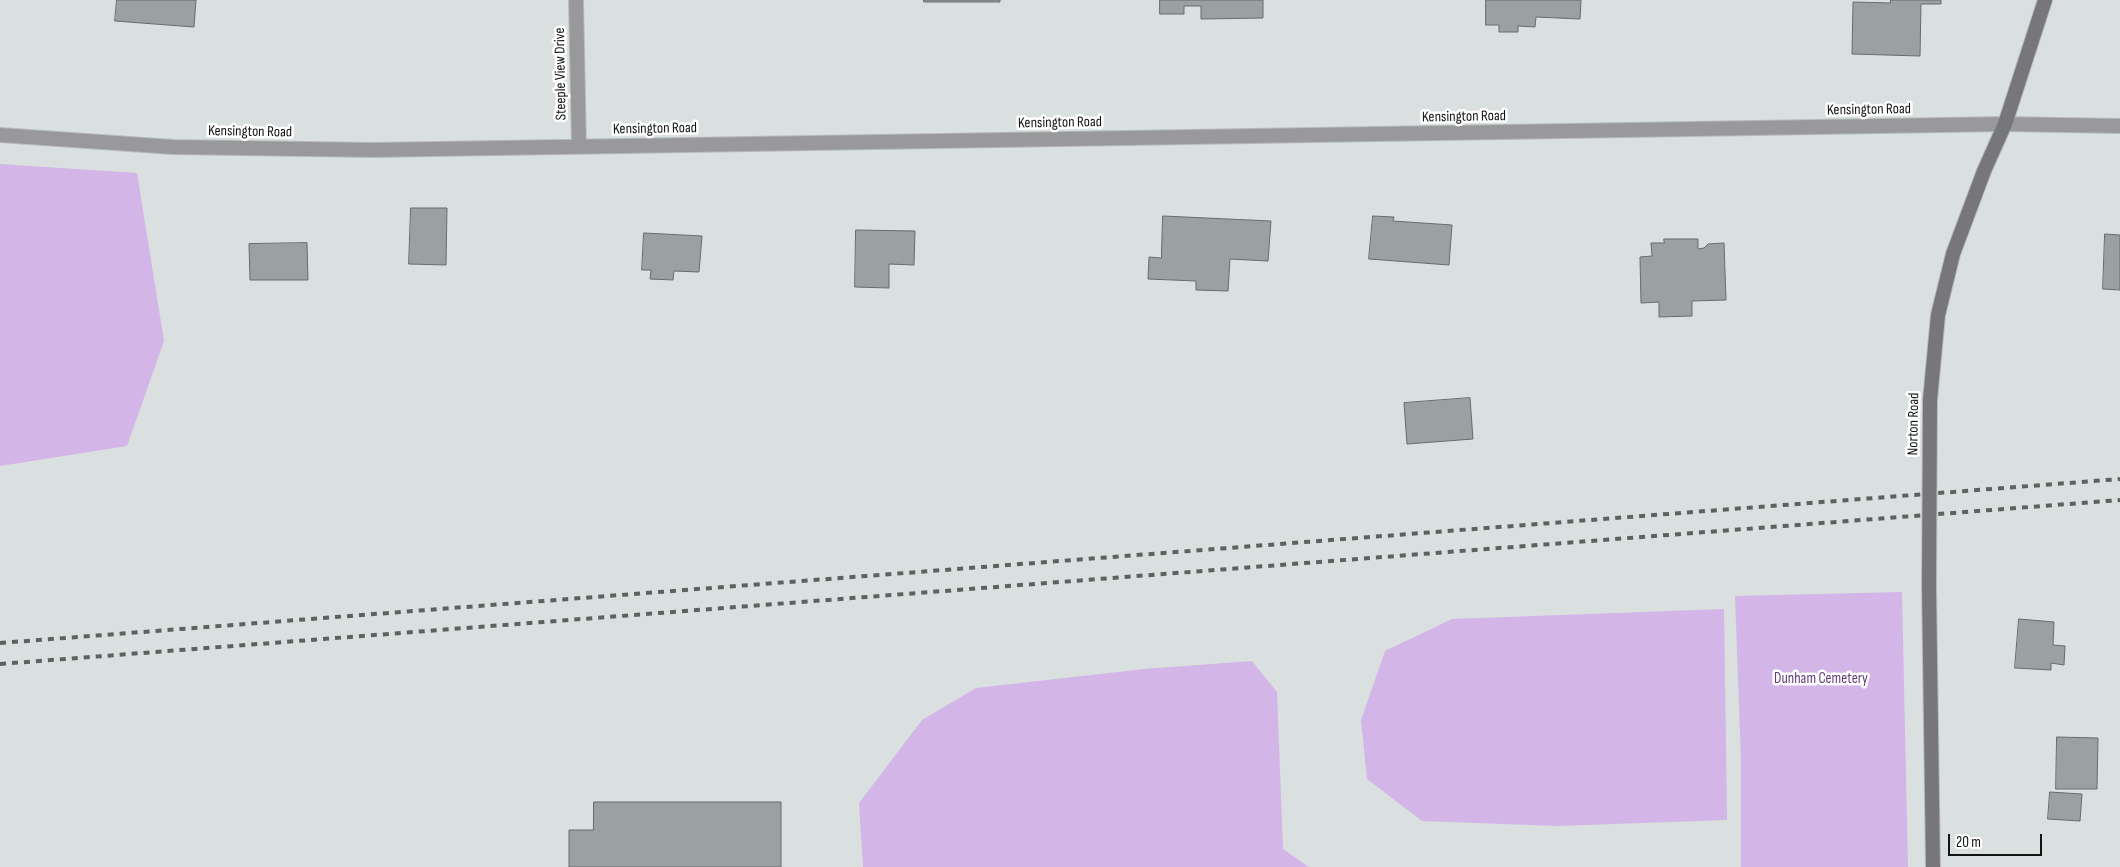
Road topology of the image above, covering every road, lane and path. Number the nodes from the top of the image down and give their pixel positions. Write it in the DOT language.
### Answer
graph roads {
  1 [pos="576,0"];
  2 [pos="2045,0"];
  3 [pos="2005,124"];
  4 [pos="2120,126"];
  5 [pos="0,135"];
  6 [pos="579,147"];
  7 [pos="1933,867"];
  1 -- 6 [label="street, Steeple View Drive"];
  2 -- 3 [label="main road, Norton Road"];
  3 -- 4 [label="street, Kensington Road"];
  3 -- 6 [label="street, Kensington Road"];
  3 -- 7 [label="main road, Norton Road, bridge"];
  5 -- 6 [label="street, Kensington Road"];
}
